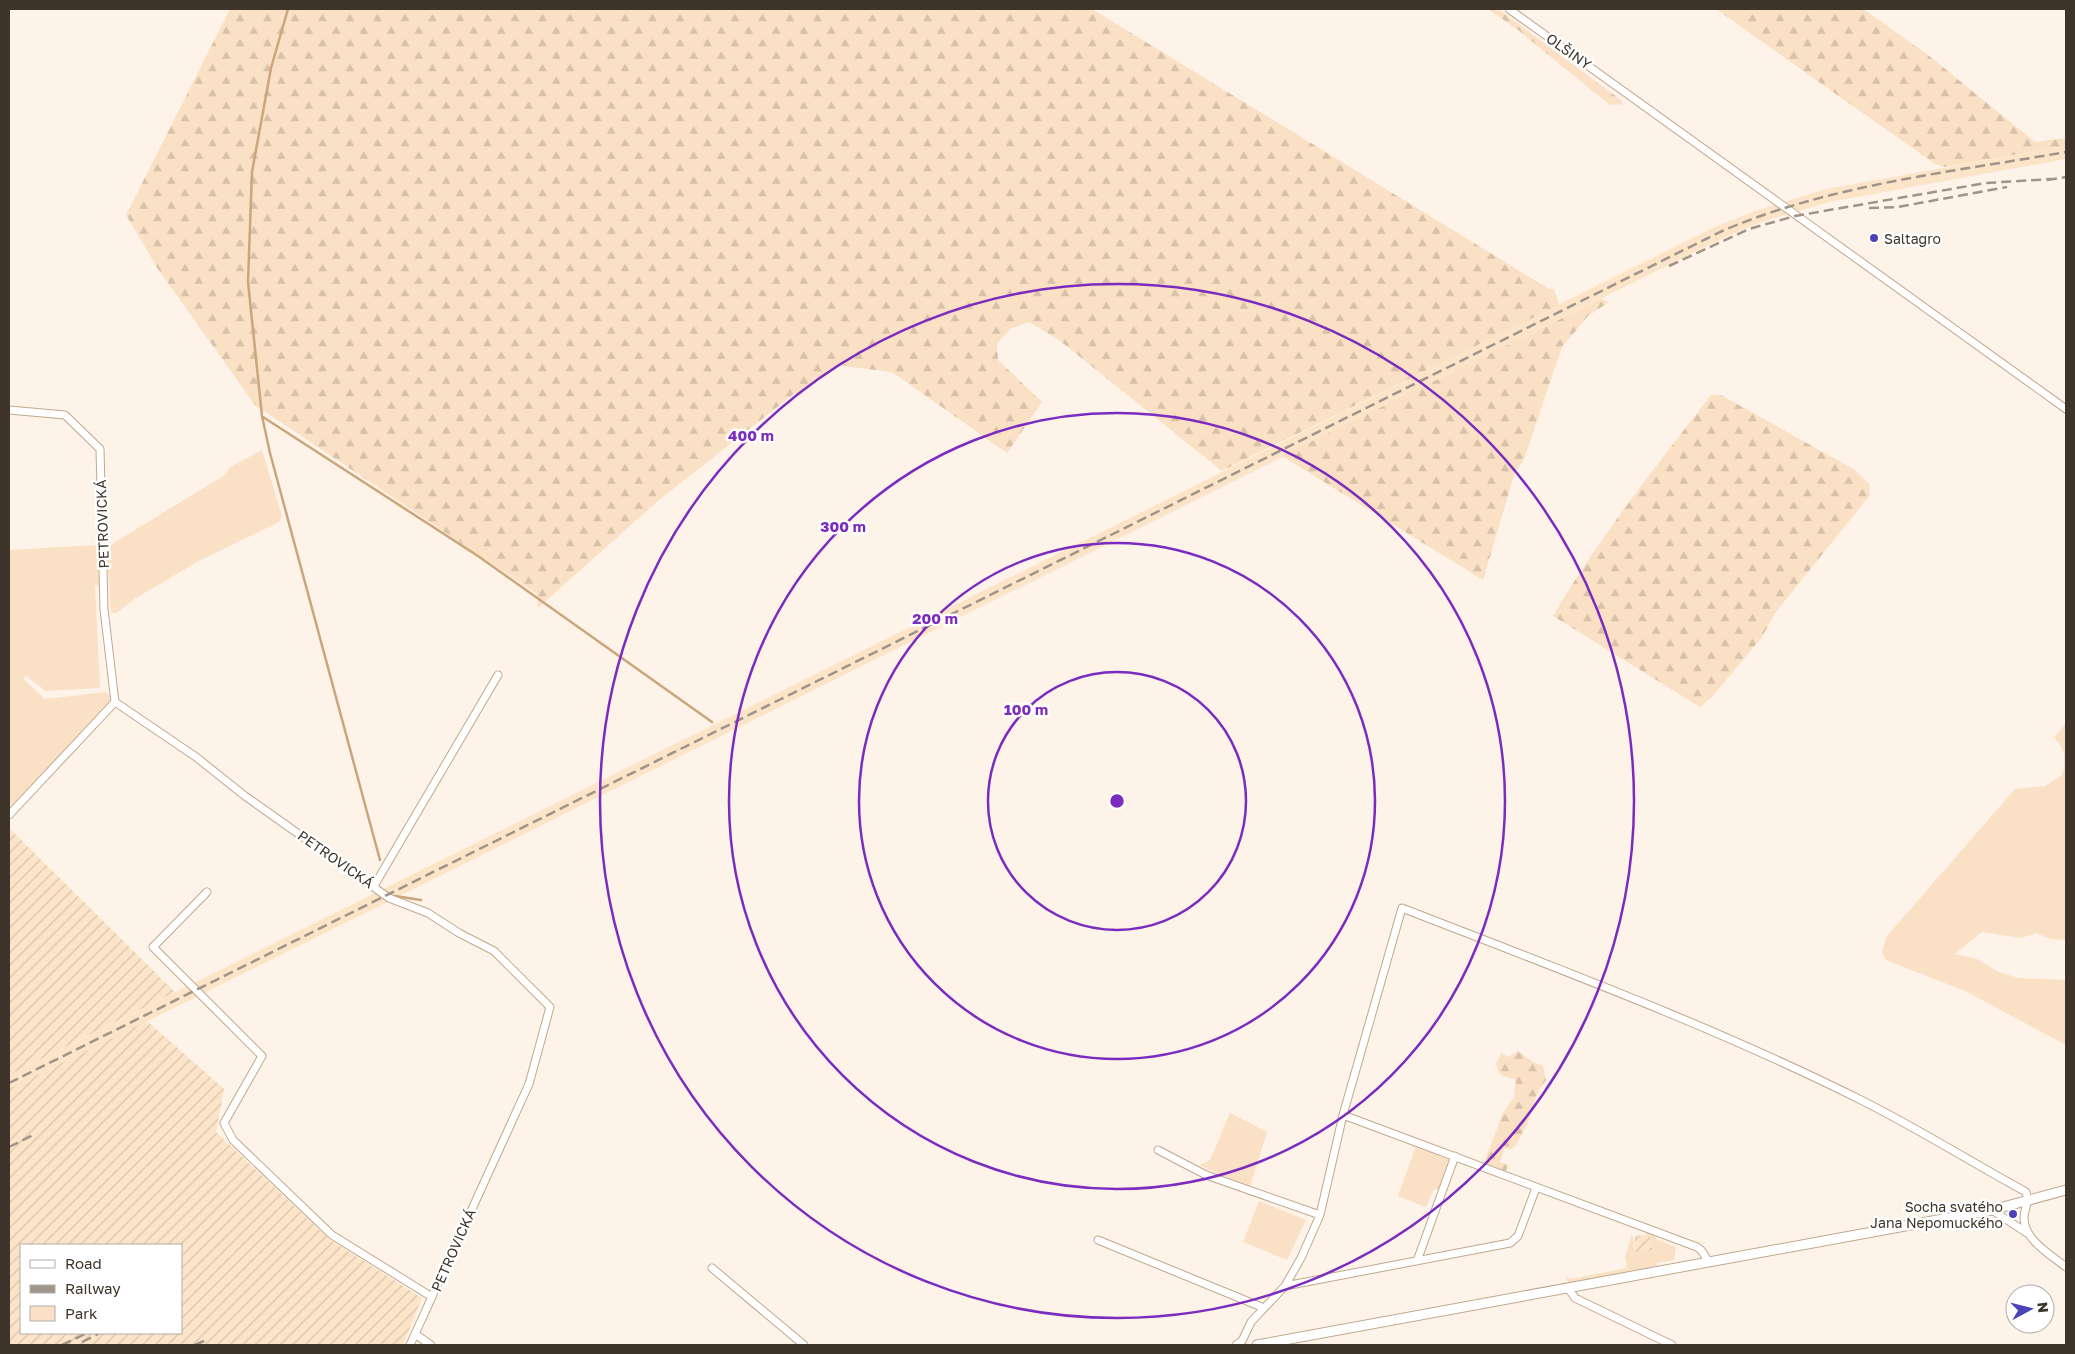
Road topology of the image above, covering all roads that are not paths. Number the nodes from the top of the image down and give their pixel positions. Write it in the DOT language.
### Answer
graph roads {
  1 [pos="1509,9"];
  2 [pos="2066,409"];
  3 [pos="9,410"];
  4 [pos="498,675"];
  5 [pos="115,702"];
  6 [pos="9,815"];
  7 [pos="374,886"];
  8 [pos="207,892"];
  9 [pos="1343,1115"];
  10 [pos="1158,1150"];
  11 [pos="1455,1156"];
  12 [pos="1536,1188"];
  13 [pos="2066,1190"];
  14 [pos="2029,1201"];
  15 [pos="1992,1210"];
  16 [pos="1320,1216"];
  17 [pos="2028,1234"];
  18 [pos="1098,1240"];
  19 [pos="1417,1261"];
  20 [pos="1708,1262"];
  21 [pos="2066,1267"];
  22 [pos="712,1268"];
  23 [pos="1285,1286"];
  24 [pos="1568,1288"];
  25 [pos="432,1296"];
  26 [pos="1264,1308"];
  27 [pos="415,1334"];
  28 [pos="410,1345"];
  29 [pos="431,1345"];
  30 [pos="804,1345"];
  31 [pos="1236,1345"];
  32 [pos="1257,1345"];
  33 [pos="1672,1345"];
  1 -- 2 [label="street, OLŠINY"];
  3 -- 5 [label="street, PETROVICKÁ"];
  4 -- 7 [label="street"];
  5 -- 6 [label="street"];
  5 -- 7 [label="street, PETROVICKÁ"];
  7 -- 25 [label="street, PETROVICKÁ"];
  8 -- 25 [label="street"];
  9 -- 11 [label="street"];
  9 -- 14 [label="street"];
  9 -- 16 [label="street"];
  10 -- 16 [label="street"];
  11 -- 12 [label="street"];
  11 -- 19 [label="street"];
  12 -- 19 [label="street"];
  12 -- 20 [label="street"];
  13 -- 14 [label="street"];
  14 -- 15 [label="street"];
  14 -- 17 [label="street"];
  15 -- 17 [label="street"];
  15 -- 20 [label="street"];
  16 -- 23 [label="street"];
  17 -- 21 [label="street"];
  18 -- 26 [label="street"];
  19 -- 23 [label="street"];
  20 -- 24 [label="street"];
  22 -- 30 [label="street"];
  23 -- 26 [label="street"];
  24 -- 32 [label="street"];
  24 -- 33 [label="street"];
  25 -- 27 [label="street, PETROVICKÁ"];
  26 -- 31 [label="street"];
  27 -- 28 [label="street, PETROVICKÁ"];
  27 -- 29 [label="street"];
}
